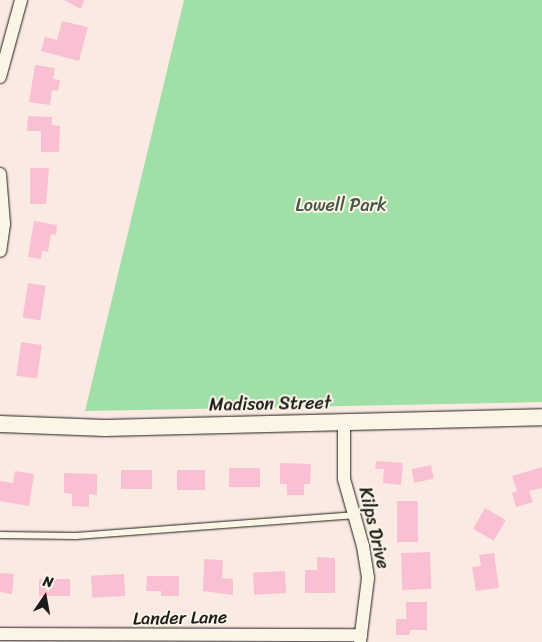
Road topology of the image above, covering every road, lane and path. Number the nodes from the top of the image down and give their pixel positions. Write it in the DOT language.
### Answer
graph roads {
  1 [pos="21,0"];
  2 [pos="0,77"];
  3 [pos="0,174"];
  4 [pos="0,251"];
  5 [pos="542,417"];
  6 [pos="344,422"];
  7 [pos="0,424"];
  8 [pos="353,515"];
  9 [pos="0,535"];
  10 [pos="0,634"];
  11 [pos="130,639"];
  12 [pos="361,639"];
  1 -- 2 [label="street"];
  3 -- 4 [label="street"];
  5 -- 6 [label="street, Madison Street"];
  6 -- 7 [label="street, Madison Street"];
  6 -- 8 [label="street, Kilps Drive"];
  8 -- 9 [label="lane"];
  8 -- 12 [label="street, Kilps Drive"];
  10 -- 11 [label="street, Lander Lane"];
  11 -- 12 [label="street, Lander Lane"];
}
